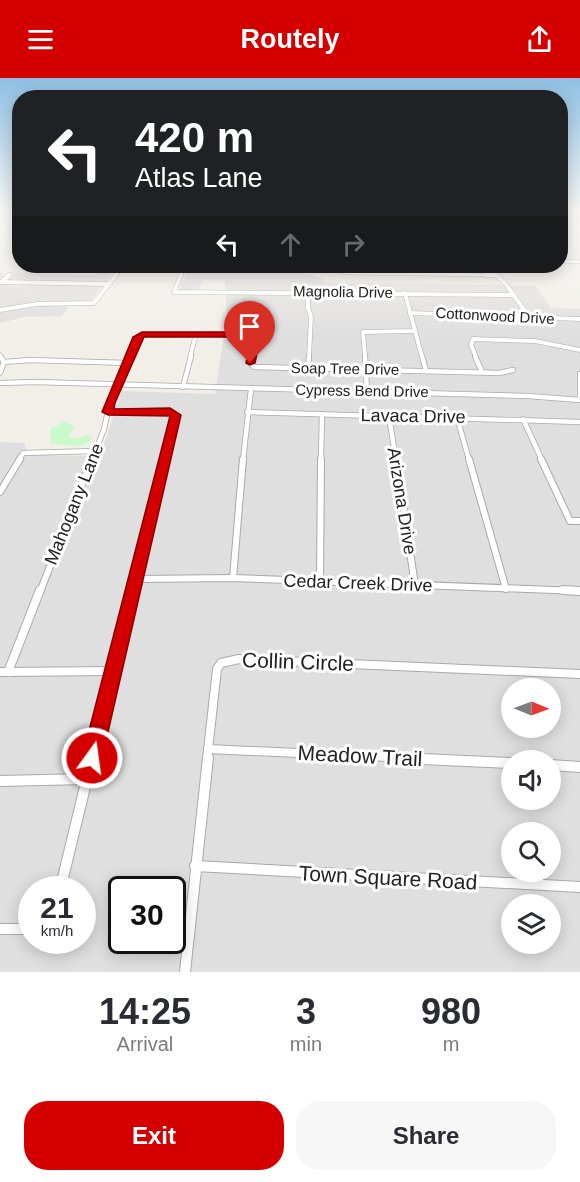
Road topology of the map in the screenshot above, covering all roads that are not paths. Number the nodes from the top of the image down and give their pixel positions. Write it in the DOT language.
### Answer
graph roads {
  1 [pos="118,273"];
  2 [pos="182,273"];
  3 [pos="345,273"];
  4 [pos="10,274"];
  5 [pos="394,274"];
  6 [pos="495,275"];
  7 [pos="1,282"];
  8 [pos="109,284"];
  9 [pos="308,292"];
  10 [pos="405,293"];
  11 [pos="512,295"];
  12 [pos="0,310"];
  13 [pos="410,313"];
  14 [pos="530,318"];
  15 [pos="580,319"];
  16 [pos="414,331"];
  17 [pos="196,334"];
  18 [pos="140,335"];
  19 [pos="580,350"];
  20 [pos="0,355"];
  21 [pos="4,362"];
  22 [pos="128,363"];
  23 [pos="308,368"];
  24 [pos="366,369"];
  25 [pos="513,370"];
  26 [pos="426,371"];
  27 [pos="482,372"];
  28 [pos="0,373"];
  29 [pos="580,374"];
  30 [pos="0,383"];
  31 [pos="119,386"];
  32 [pos="183,387"];
  33 [pos="251,389"];
  34 [pos="367,391"];
  35 [pos="580,400"];
  36 [pos="108,412"];
  37 [pos="247,412"];
  38 [pos="322,414"];
  39 [pos="389,416"];
  40 [pos="457,417"];
  41 [pos="523,419"];
  42 [pos="580,422"];
  43 [pos="95,451"];
  44 [pos="0,492"];
  45 [pos="580,521"];
  46 [pos="233,578"];
  47 [pos="136,579"];
  48 [pos="320,582"];
  49 [pos="415,585"];
  50 [pos="506,589"];
  51 [pos="580,591"];
  52 [pos="114,671"];
  53 [pos="4,672"];
  54 [pos="580,674"];
  55 [pos="208,749"];
  56 [pos="501,763"];
  57 [pos="561,766"];
  58 [pos="580,767"];
  59 [pos="86,780"];
  60 [pos="0,781"];
  61 [pos="195,866"];
  62 [pos="63,876"];
  63 [pos="580,887"];
  64 [pos="0,929"];
  65 [pos="18,929"];
  66 [pos="185,972"];
  1 -- 8 [label="street"];
  2 -- 9 [label="street, Magnolia Drive"];
  3 -- 5 [label="street"];
  4 -- 7 [label="street"];
  5 -- 6 [label="street"];
  6 -- 11 [label="street"];
  7 -- 8 [label="street"];
  8 -- 12 [label="street"];
  9 -- 10 [label="street, Magnolia Drive"];
  9 -- 23 [label="street"];
  10 -- 11 [label="street, Magnolia Drive"];
  10 -- 13 [label="street"];
  11 -- 14 [label="street"];
  13 -- 14 [label="street, Cottonwood Drive"];
  13 -- 16 [label="street"];
  14 -- 15 [label="street, Cottonwood Drive"];
  16 -- 24 [label="street"];
  16 -- 26 [label="street"];
  17 -- 18 [label="street, Soap Tree Drive"];
  17 -- 23 [label="street, Soap Tree Drive"];
  17 -- 32 [label="street"];
  18 -- 22 [label="street, Mahogany Lane"];
  19 -- 27 [label="street"];
  20 -- 21 [label="street"];
  21 -- 22 [label="street"];
  21 -- 28 [label="street"];
  22 -- 31 [label="street, Mahogany Lane"];
  23 -- 24 [label="street, Soap Tree Drive"];
  24 -- 26 [label="street, Soap Tree Drive"];
  24 -- 34 [label="street"];
  25 -- 27 [label="street, Soap Tree Drive"];
  26 -- 27 [label="street, Soap Tree Drive"];
  29 -- 35 [label="street"];
  30 -- 31 [label="street, Cypress Bend Drive"];
  31 -- 32 [label="street, Cypress Bend Drive"];
  31 -- 36 [label="street, Mahogany Lane"];
  32 -- 33 [label="street, Cypress Bend Drive"];
  33 -- 34 [label="street, Cypress Bend Drive"];
  33 -- 37 [label="street"];
  34 -- 35 [label="street, Cypress Bend Drive"];
  36 -- 43 [label="street, Mahogany Lane"];
  36 -- 47 [label="street"];
  37 -- 38 [label="street, Lavaca Drive"];
  37 -- 46 [label="street"];
  38 -- 39 [label="street, Lavaca Drive"];
  38 -- 48 [label="street"];
  39 -- 40 [label="street, Lavaca Drive"];
  39 -- 49 [label="street, Arizona Drive"];
  40 -- 41 [label="street, Lavaca Drive"];
  40 -- 50 [label="street"];
  41 -- 42 [label="street, Lavaca Drive"];
  41 -- 45 [label="street"];
  43 -- 44 [label="street"];
  43 -- 53 [label="street, Mahogany Lane"];
  46 -- 47 [label="street, Cedar Creek Drive"];
  46 -- 48 [label="street, Cedar Creek Drive"];
  47 -- 52 [label="street"];
  48 -- 49 [label="street, Cedar Creek Drive"];
  49 -- 50 [label="street, Cedar Creek Drive"];
  50 -- 51 [label="street, Cedar Creek Drive"];
  52 -- 53 [label="street"];
  52 -- 59 [label="street"];
  54 -- 55 [label="street, Collin Circle"];
  55 -- 56 [label="street, Meadow Trail"];
  55 -- 61 [label="street, Collin Circle"];
  57 -- 58 [label="street"];
  59 -- 60 [label="street"];
  59 -- 62 [label="street"];
  61 -- 63 [label="street, Town Square Road"];
  61 -- 66 [label="street, Collin Circle"];
  64 -- 65 [label="street"];
}
